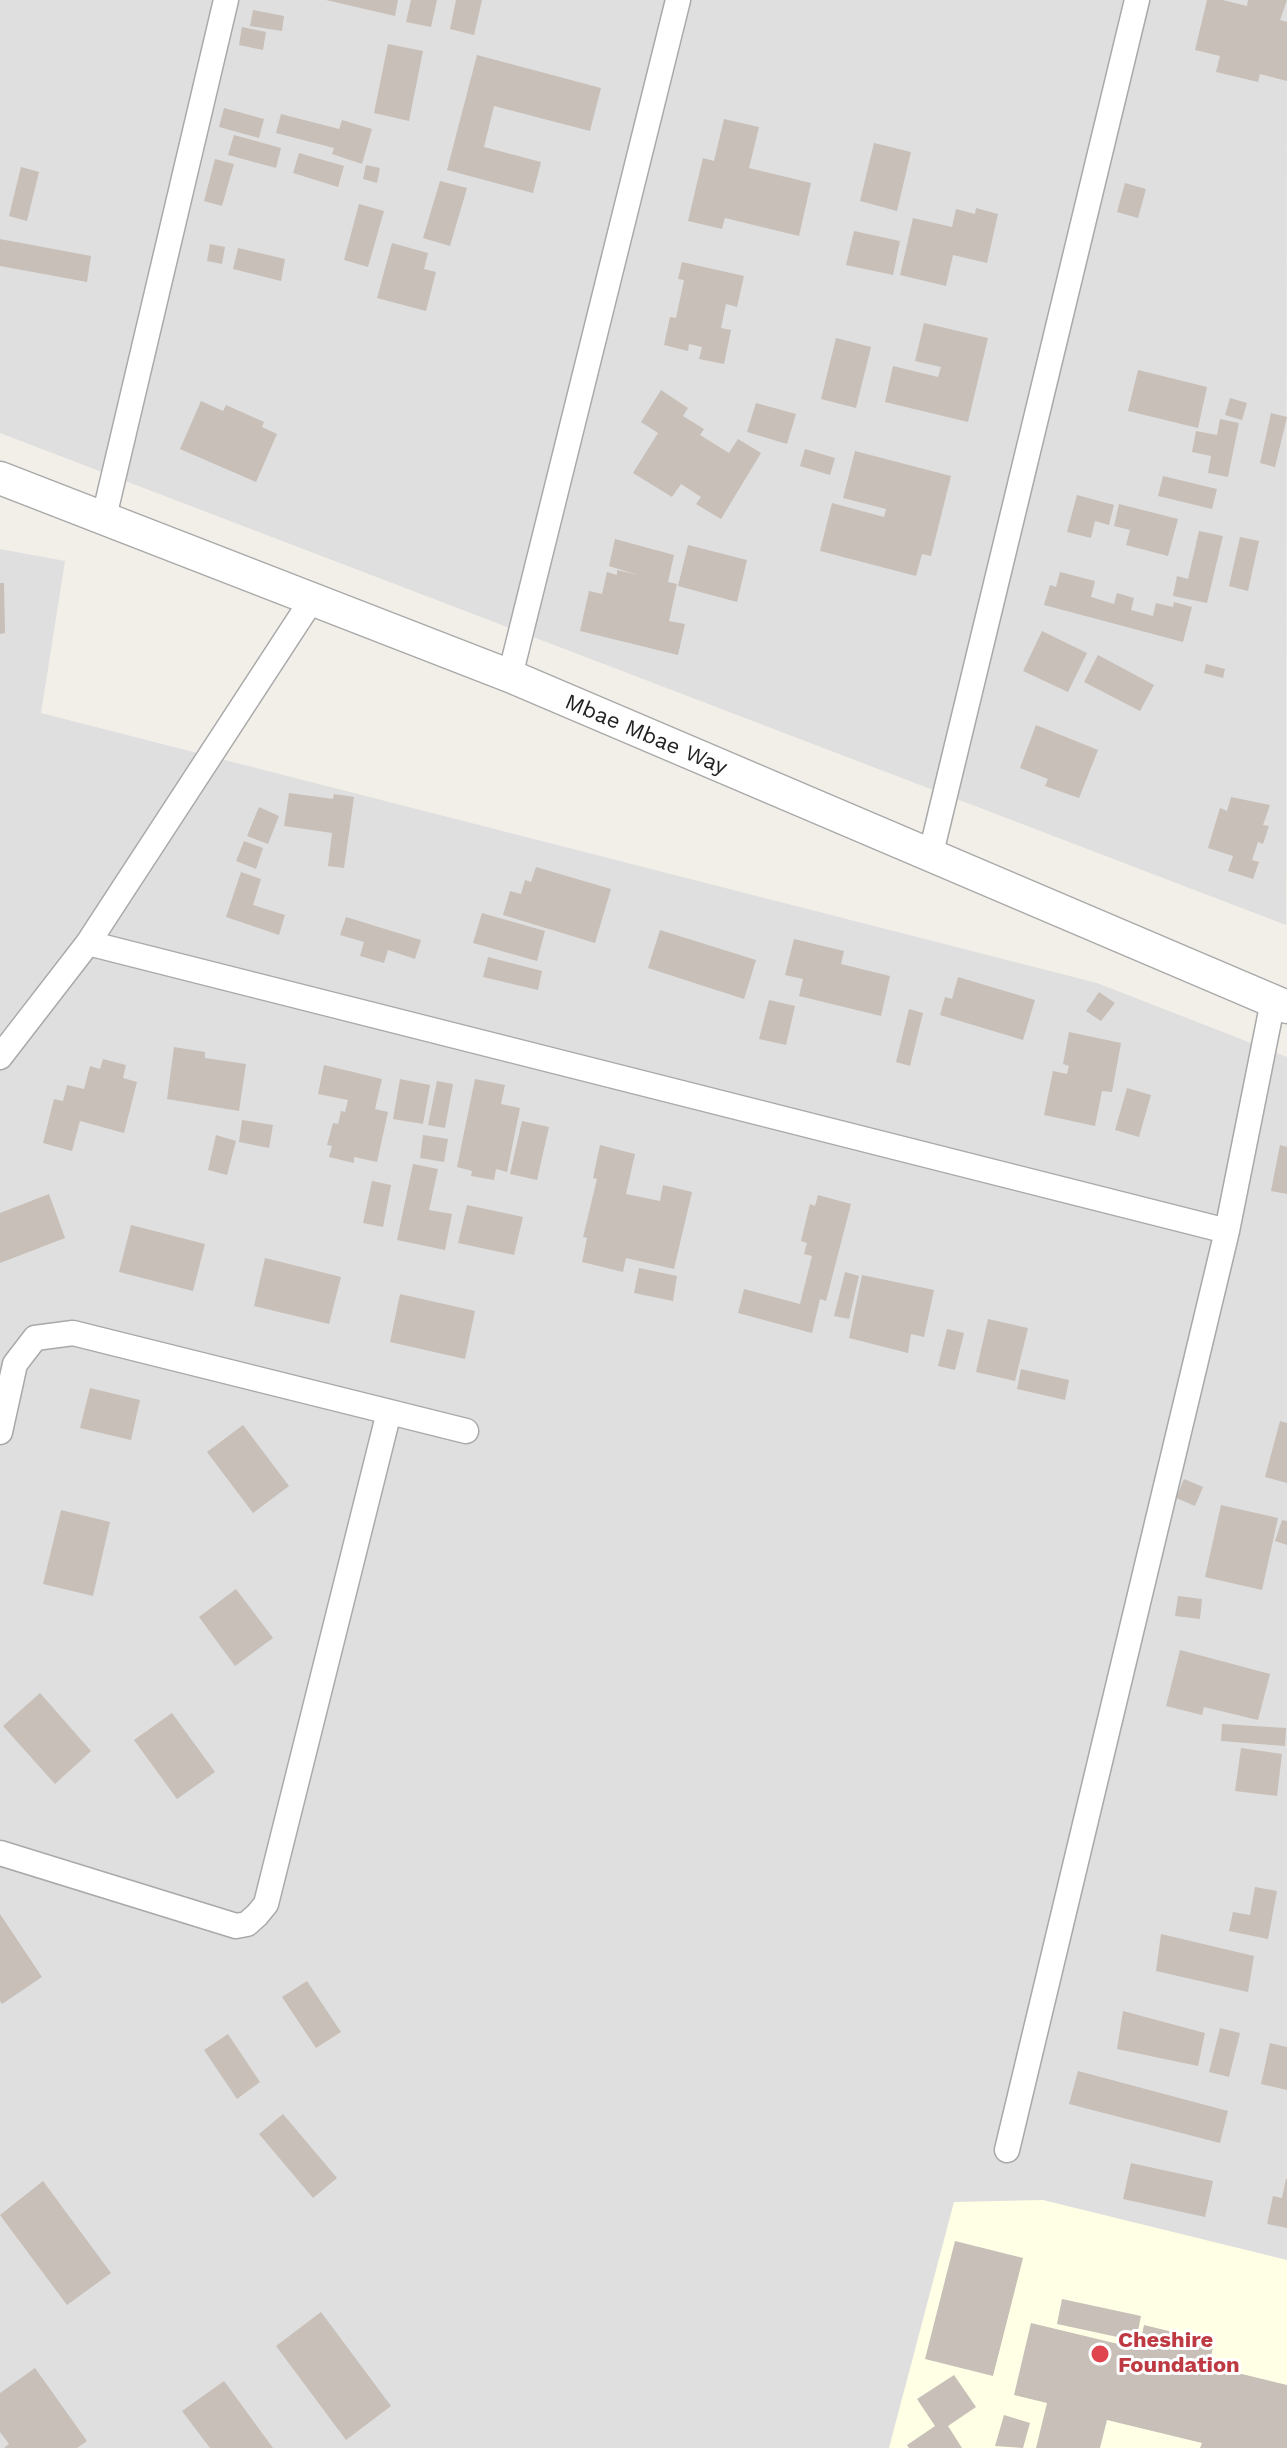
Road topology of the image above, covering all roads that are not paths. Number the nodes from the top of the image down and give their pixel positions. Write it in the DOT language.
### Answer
graph roads {
  1 [pos="226,0"];
  2 [pos="678,0"];
  3 [pos="1137,0"];
  4 [pos="0,478"];
  5 [pos="104,517"];
  6 [pos="313,598"];
  7 [pos="510,676"];
  8 [pos="930,857"];
  9 [pos="88,943"];
  10 [pos="1280,1004"];
  11 [pos="0,1057"];
  12 [pos="1227,1231"];
  13 [pos="389,1412"];
  14 [pos="466,1431"];
  15 [pos="0,1432"];
  16 [pos="0,1853"];
  17 [pos="1007,2150"];
  1 -- 5 [label="street"];
  2 -- 7 [label="street"];
  3 -- 8 [label="street"];
  4 -- 5 [label="street, Mbae Mbae Way"];
  5 -- 6 [label="street, Mbae Mbae Way"];
  6 -- 7 [label="street, Mbae Mbae Way"];
  6 -- 9 [label="street"];
  7 -- 8 [label="street, Mbae Mbae Way"];
  8 -- 10 [label="street, Mbae Mbae Way"];
  9 -- 11 [label="street"];
  9 -- 12 [label="street"];
  10 -- 12 [label="street"];
  12 -- 17 [label="street"];
  13 -- 14 [label="street"];
  13 -- 15 [label="street"];
  13 -- 16 [label="street"];
}
